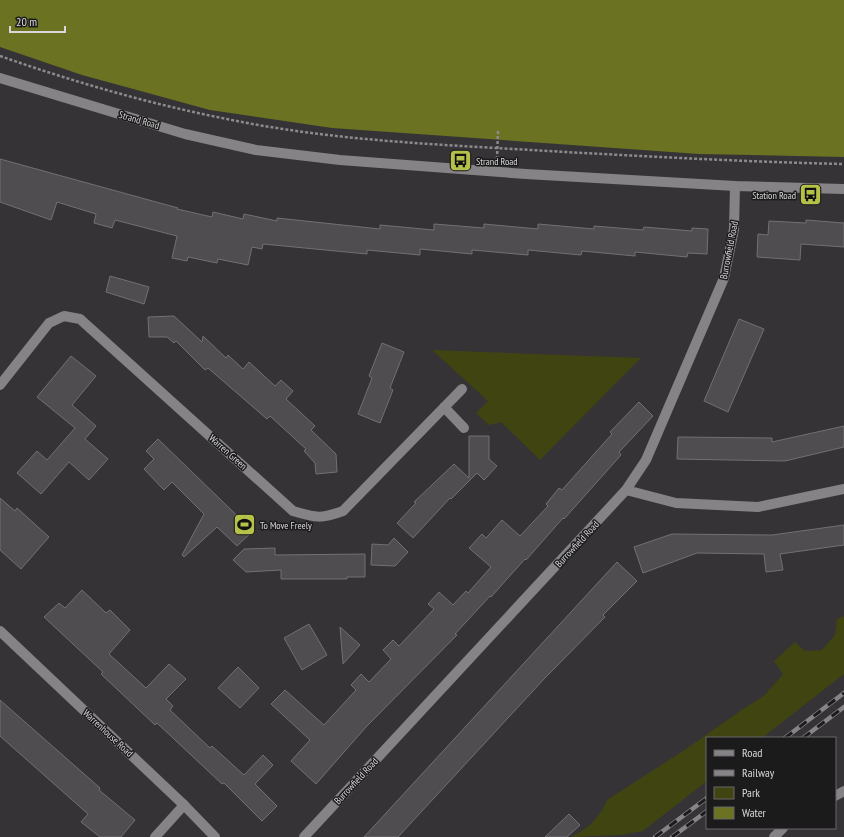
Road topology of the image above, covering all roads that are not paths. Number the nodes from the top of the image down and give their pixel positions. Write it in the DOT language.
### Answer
graph roads {
  1 [pos="0,78"];
  2 [pos="735,186"];
  3 [pos="844,189"];
  4 [pos="0,385"];
  5 [pos="462,389"];
  6 [pos="444,407"];
  7 [pos="464,428"];
  8 [pos="844,489"];
  9 [pos="626,490"];
  10 [pos="0,631"];
  11 [pos="184,805"];
  12 [pos="782,829"];
  13 [pos="155,837"];
  14 [pos="215,837"];
  15 [pos="304,837"];
  16 [pos="774,837"];
  1 -- 2 [label="street, Strand Road"];
  2 -- 3 [label="street"];
  2 -- 9 [label="street, Burrowfield Road"];
  4 -- 6 [label="street, Warren Green"];
  5 -- 6 [label="street, Warren Green"];
  6 -- 7 [label="street"];
  8 -- 9 [label="street"];
  9 -- 15 [label="street, Burrowfield Road"];
  10 -- 11 [label="street, Warrenhouse Road"];
  11 -- 13 [label="street"];
  11 -- 14 [label="street, Warrenhouse Road"];
  12 -- 16 [label="street"];
}
